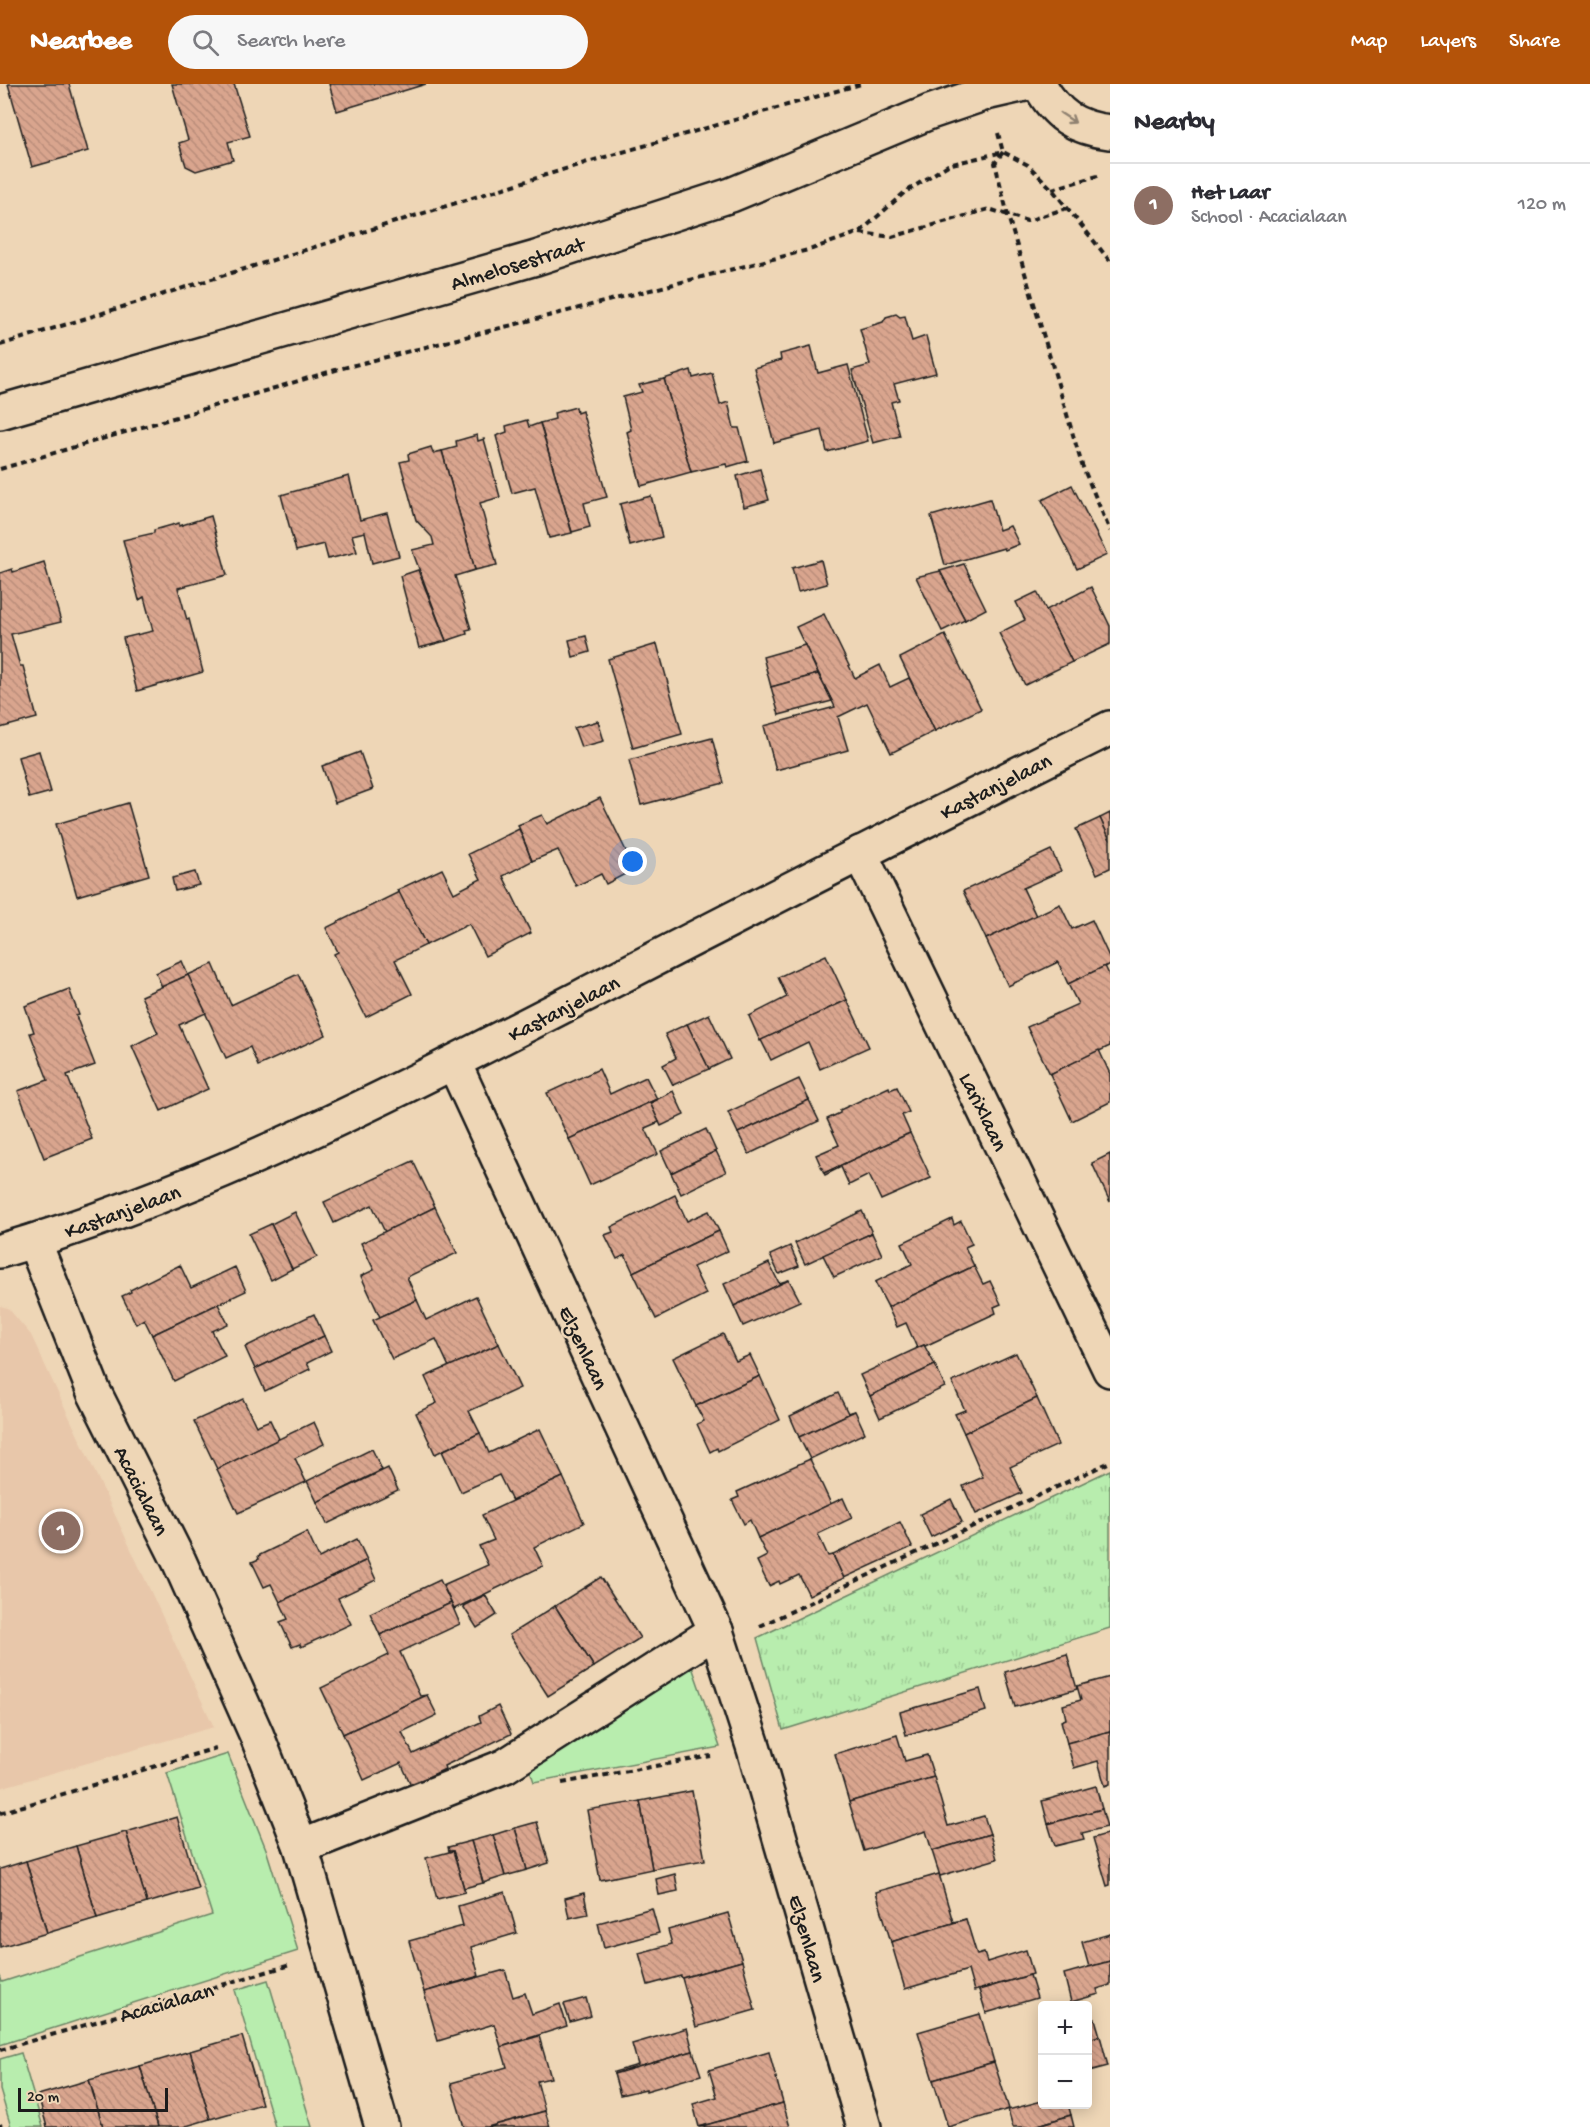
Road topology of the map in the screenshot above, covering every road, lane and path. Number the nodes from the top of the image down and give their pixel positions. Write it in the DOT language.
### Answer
graph roads {
  1 [pos="861,84"];
  2 [pos="1025,84"];
  3 [pos="1039,84"];
  4 [pos="1110,132"];
  5 [pos="1004,152"];
  6 [pos="1110,173"];
  7 [pos="1052,189"];
  8 [pos="1067,208"];
  9 [pos="1008,216"];
  10 [pos="860,232"];
  11 [pos="1110,261"];
  12 [pos="0,345"];
  13 [pos="0,412"];
  14 [pos="0,468"];
  15 [pos="1110,531"];
  16 [pos="1110,728"];
  17 [pos="860,853"];
  18 [pos="454,1063"];
  19 [pos="34,1241"];
  20 [pos="0,1251"];
  21 [pos="1110,1370"];
  22 [pos="1110,1462"];
  23 [pos="718,1638"];
  24 [pos="257,1736"];
  25 [pos="754,1749"];
  26 [pos="561,1783"];
  27 [pos="0,1813"];
  28 [pos="301,1847"];
  29 [pos="332,1953"];
  30 [pos="0,2050"];
  31 [pos="382,2127"];
  32 [pos="864,2127"];
  1 -- 12 [label="path"];
  2 -- 13 [label="street, Almelosestraat"];
  3 -- 4 [label="street, one-way"];
  5 -- 7 [label="path"];
  5 -- 9 [label="path"];
  5 -- 10 [label="path"];
  6 -- 7 [label="path"];
  7 -- 8 [label="path"];
  8 -- 9 [label="path"];
  8 -- 11 [label="path"];
  9 -- 10 [label="path"];
  9 -- 15 [label="path"];
  10 -- 14 [label="path"];
  16 -- 17 [label="street, Kastanjelaan"];
  17 -- 18 [label="street, Kastanjelaan"];
  17 -- 21 [label="street, Larixlaan"];
  18 -- 19 [label="street, Kastanjelaan"];
  18 -- 23 [label="street, Elzenlaan"];
  19 -- 20 [label="street, Kastanjelaan"];
  19 -- 24 [label="street, Acacialaan"];
  22 -- 23 [label="path"];
  23 -- 25 [label="street, Elzenlaan"];
  23 -- 28 [label="street"];
  24 -- 27 [label="path"];
  24 -- 28 [label="street, Acacialaan"];
  25 -- 26 [label="path"];
  25 -- 32 [label="street, Elzenlaan"];
  28 -- 29 [label="street, Acacialaan"];
  29 -- 30 [label="path, Acacialaan"];
  29 -- 31 [label="street, Acacialaan"];
}
